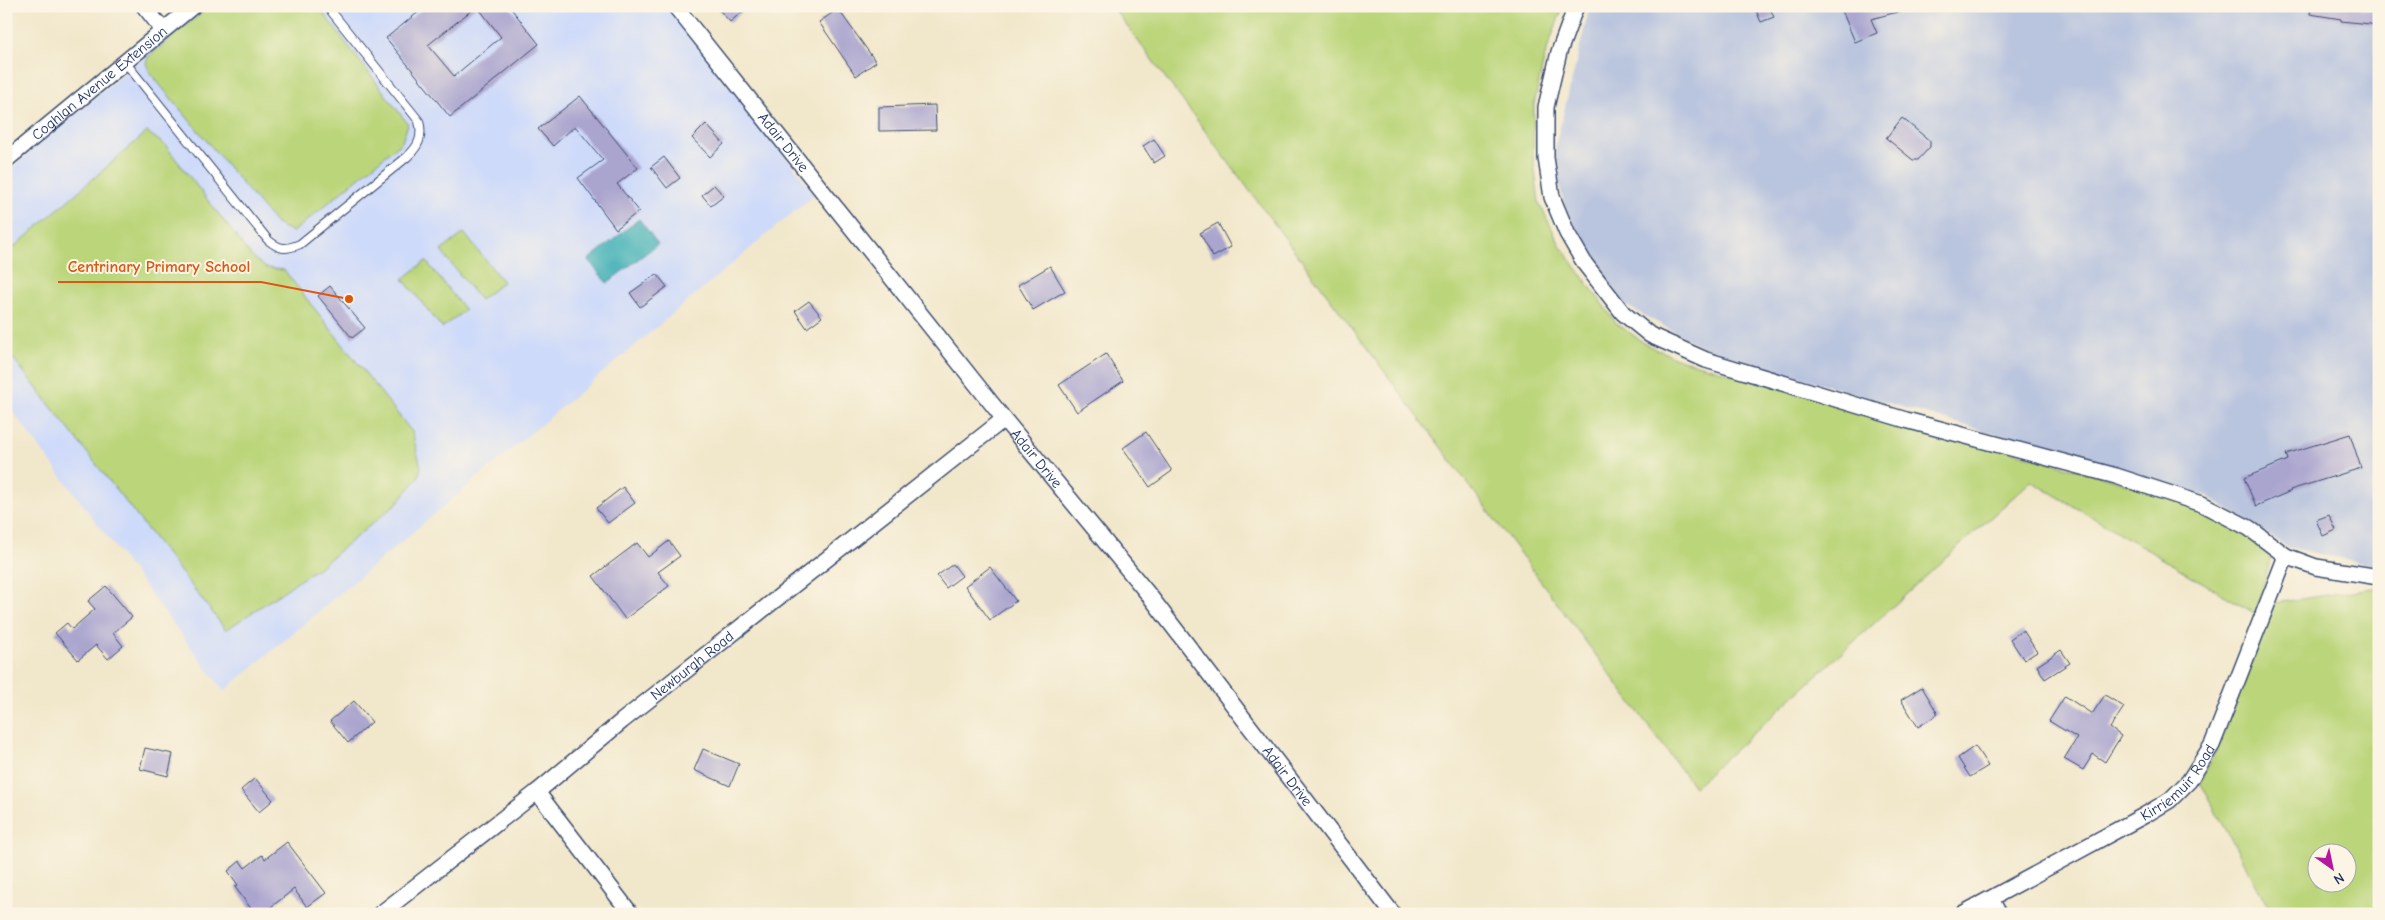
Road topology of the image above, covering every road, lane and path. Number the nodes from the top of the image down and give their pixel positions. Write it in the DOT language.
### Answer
graph roads {
  1 [pos="144,6"];
  2 [pos="193,6"];
  3 [pos="327,6"];
  4 [pos="675,6"];
  5 [pos="1576,6"];
  6 [pos="163,30"];
  7 [pos="125,62"];
  8 [pos="6,160"];
  9 [pos="1004,420"];
  10 [pos="2286,556"];
  11 [pos="2379,577"];
  12 [pos="537,792"];
  13 [pos="1991,899"];
  14 [pos="380,914"];
  15 [pos="631,914"];
  16 [pos="1393,914"];
  17 [pos="1962,914"];
  18 [pos="1999,914"];
  1 -- 6 [label="street"];
  2 -- 6 [label="street, Coghlan Avenue Extension"];
  3 -- 7 [label="lane"];
  4 -- 9 [label="street, Adair Drive"];
  5 -- 10 [label="street"];
  6 -- 7 [label="street, Coghlan Avenue Extension"];
  7 -- 8 [label="street, Coghlan Avenue Extension"];
  9 -- 12 [label="street, Newburgh Road"];
  9 -- 16 [label="street, Adair Drive"];
  10 -- 11 [label="street"];
  10 -- 13 [label="street, Kirriemuir Road"];
  12 -- 14 [label="street, Newburgh Road"];
  12 -- 15 [label="street"];
  13 -- 17 [label="street, Kirriemuir Road"];
  13 -- 18 [label="street"];
}
